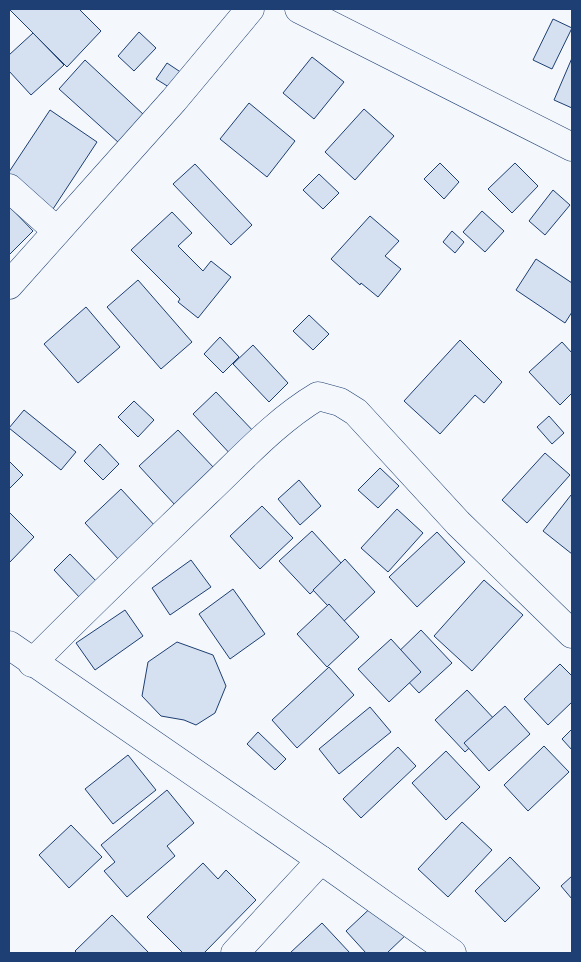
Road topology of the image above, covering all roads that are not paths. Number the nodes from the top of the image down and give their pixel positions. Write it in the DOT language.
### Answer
graph roads {
  1 [pos="250,9"];
  2 [pos="299,9"];
  3 [pos="572,147"];
  4 [pos="9,188"];
  5 [pos="57,231"];
  6 [pos="9,285"];
  7 [pos="572,634"];
  8 [pos="9,645"];
  9 [pos="32,663"];
  10 [pos="321,860"];
  11 [pos="235,953"];
  12 [pos="452,953"];
  1 -- 5 [label="street"];
  2 -- 3 [label="street"];
  4 -- 5 [label="street"];
  5 -- 6 [label="street"];
  7 -- 9 [label="street"];
  8 -- 9 [label="street"];
  9 -- 10 [label="street"];
  10 -- 11 [label="street"];
  10 -- 12 [label="street"];
}
